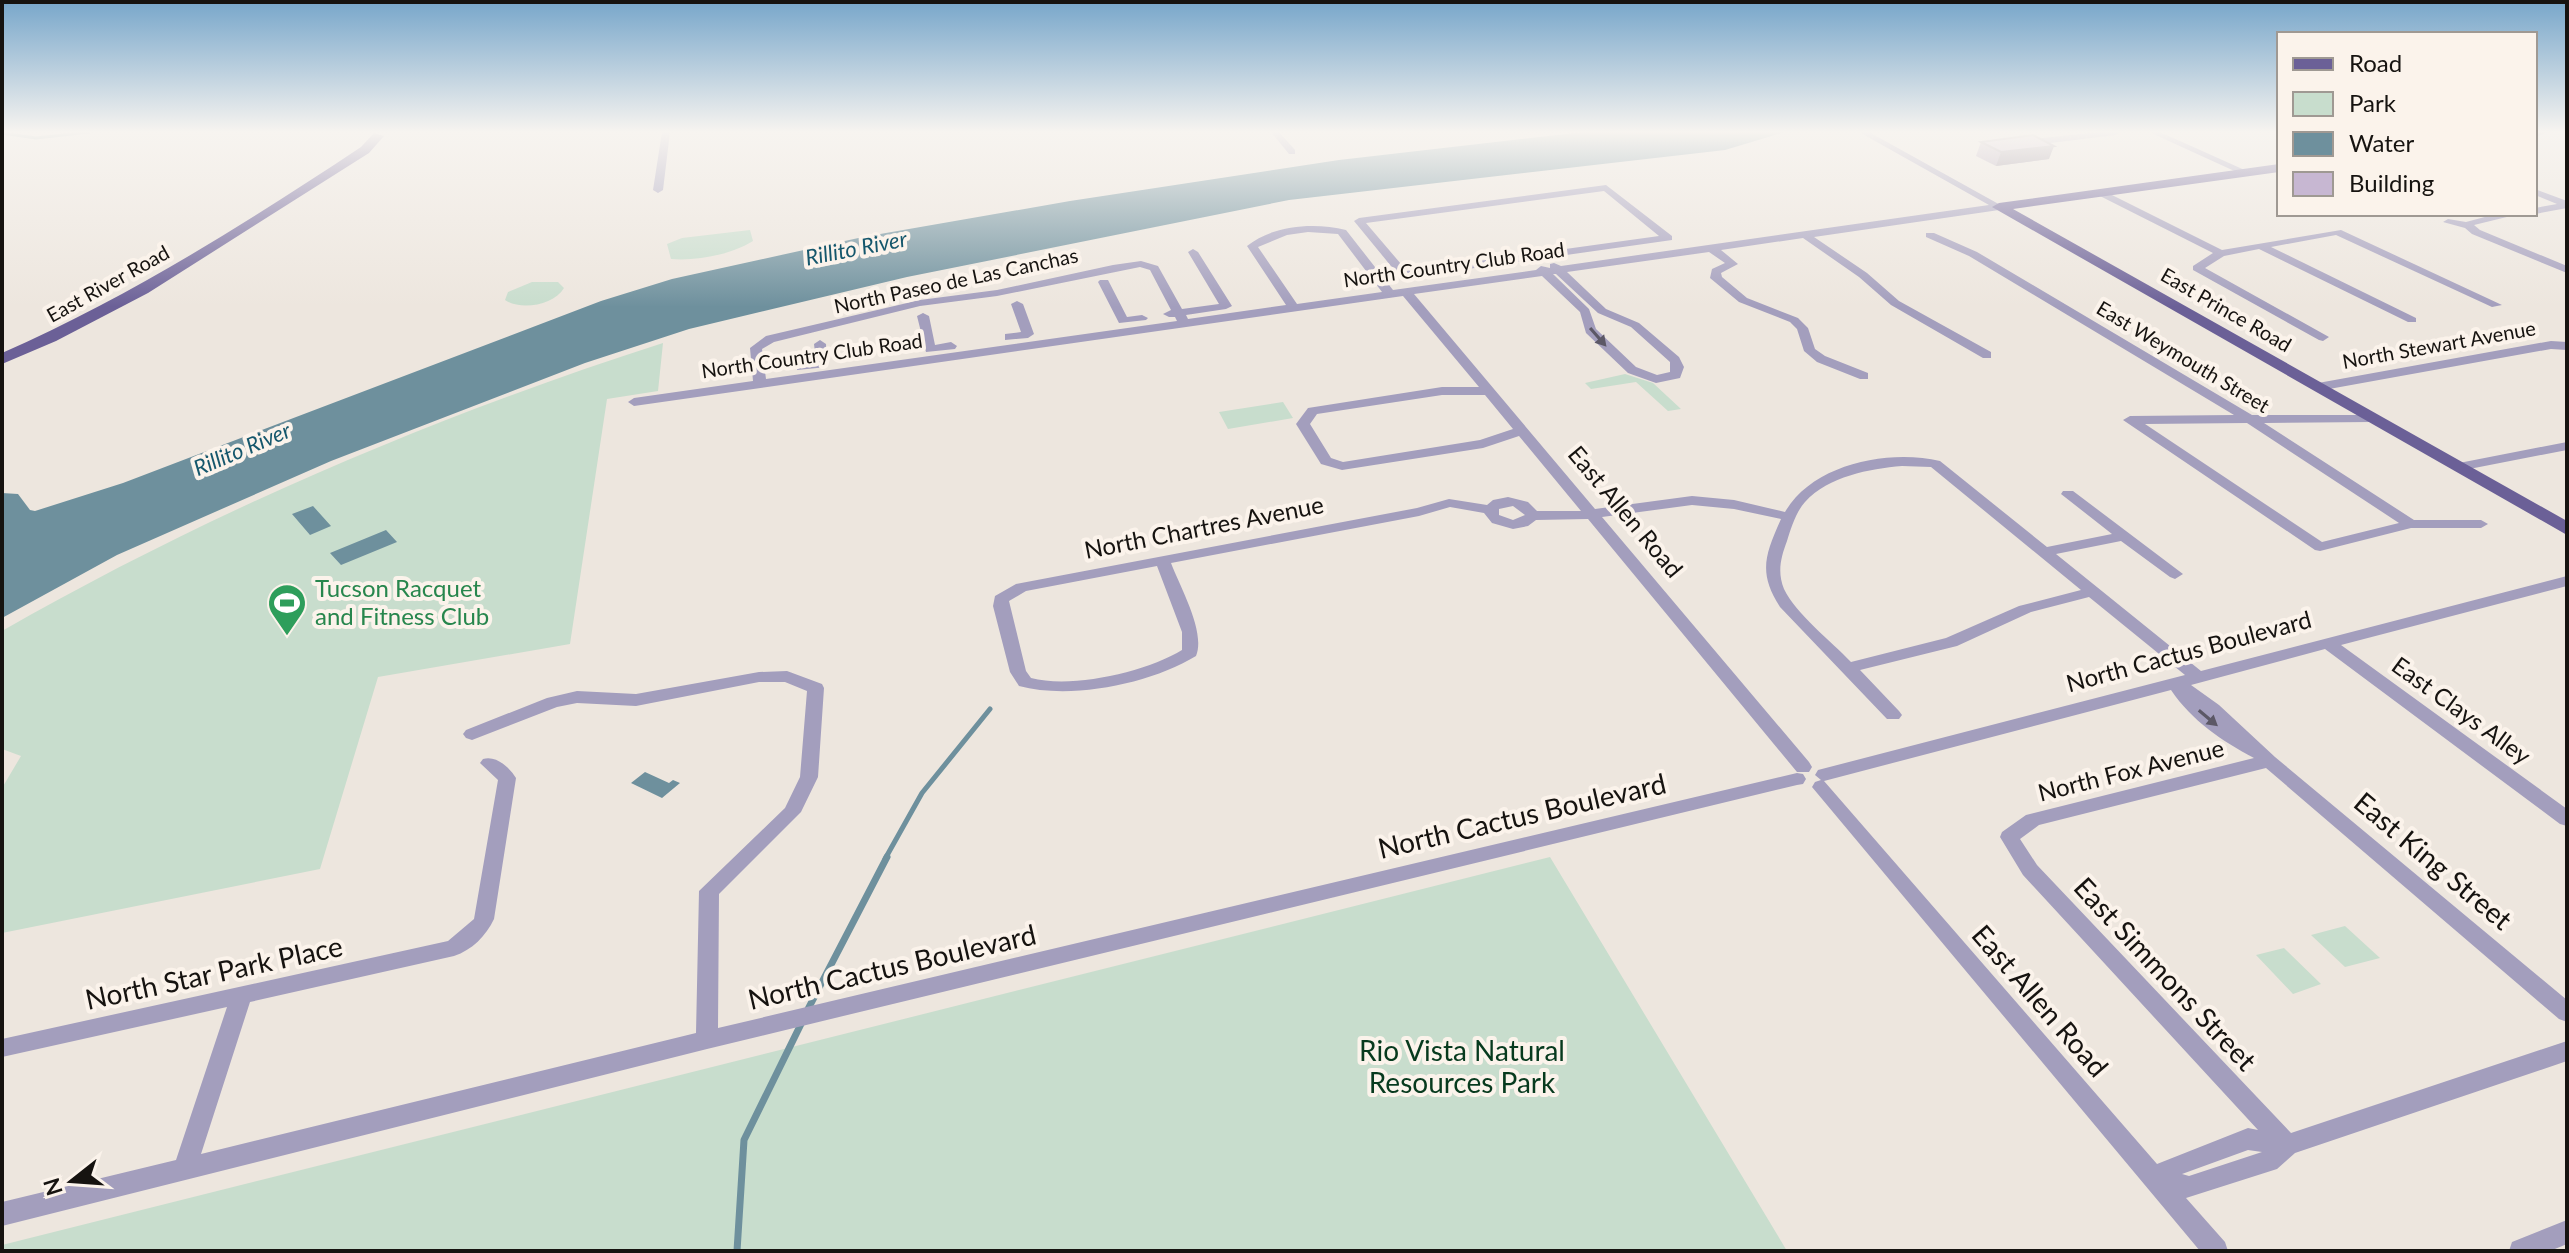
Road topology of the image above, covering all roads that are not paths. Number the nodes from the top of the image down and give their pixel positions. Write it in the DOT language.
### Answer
graph roads {
  1 [pos="305,190"];
  2 [pos="1587,190"];
  3 [pos="1609,190"];
  4 [pos="1969,190"];
  5 [pos="2118,190"];
  6 [pos="2101,193"];
  7 [pos="2537,193"];
  8 [pos="2051,200"];
  9 [pos="2567,205"];
  10 [pos="1999,207"];
  11 [pos="2537,211"];
  12 [pos="2502,216"];
  13 [pos="2448,222"];
  14 [pos="2468,225"];
  15 [pos="1805,235"];
  16 [pos="1930,235"];
  17 [pos="2064,244"];
  18 [pos="2262,247"];
  19 [pos="1711,248"];
  20 [pos="1193,252"];
  21 [pos="2221,253"];
  22 [pos="1544,256"];
  23 [pos="1530,259"];
  24 [pos="1558,270"];
  25 [pos="2567,270"];
  26 [pos="1544,272"];
  27 [pos="1104,282"];
  28 [pos="1398,293"];
  29 [pos="1017,304"];
  30 [pos="2496,305"];
  31 [pos="1294,308"];
  32 [pos="923,316"];
  33 [pos="1181,318"];
  34 [pos="2412,320"];
  35 [pos="2323,337"];
  36 [pos="820,344"];
  37 [pos="2567,346"];
  38 [pos="976,348"];
  39 [pos="1987,355"];
  40 [pos="2,359"];
  41 [pos="1864,376"];
  42 [pos="759,379"];
  43 [pos="2318,387"];
  44 [pos="1490,391"];
  45 [pos="634,402"];
  46 [pos="2248,418"];
  47 [pos="2371,418"];
  48 [pos="1522,430"];
  49 [pos="2567,446"];
  50 [pos="2459,467"];
  51 [pos="2068,494"];
  52 [pos="1490,510"];
  53 [pos="1594,514"];
  54 [pos="1532,515"];
  55 [pos="1788,517"];
  56 [pos="2411,524"];
  57 [pos="2481,524"];
  58 [pos="2567,529"];
  59 [pos="2124,536"];
  60 [pos="2046,552"];
  61 [pos="1162,560"];
  62 [pos="2175,574"];
  63 [pos="2567,581"];
  64 [pos="2094,591"];
  65 [pos="2326,642"];
  66 [pos="1847,668"];
  67 [pos="2198,677"];
  68 [pos="2175,683"];
  69 [pos="1893,715"];
  70 [pos="472,734"];
  71 [pos="2265,758"];
  72 [pos="489,763"];
  73 [pos="1800,773"];
  74 [pos="1822,781"];
  75 [pos="2567,819"];
  76 [pos="2009,837"];
  77 [pos="241,998"];
  78 [pos="2567,1013"];
  79 [pos="707,1040"];
  80 [pos="2,1048"];
  81 [pos="2567,1051"];
  82 [pos="2287,1145"];
  83 [pos="184,1171"];
  84 [pos="2156,1179"];
  85 [pos="2,1214"];
  86 [pos="2567,1232"];
  87 [pos="2216,1251"];
  88 [pos="2521,1251"];
  1 -- 40 [label="main road, East River Road"];
  2 -- 23 [label="street"];
  3 -- 22 [label="street"];
  4 -- 10 [label="street, East Prince Road"];
  5 -- 6 [label="main road, North Country Club Road"];
  6 -- 8 [label="main road, North Country Club Road"];
  6 -- 21 [label="street"];
  7 -- 9 [label="street"];
  8 -- 10 [label="main road, North Country Club Road"];
  8 -- 17 [label="main road"];
  9 -- 11 [label="street"];
  10 -- 15 [label="street, North Country Club Road"];
  10 -- 17 [label="main road, East Prince Road"];
  12 -- 14 [label="street"];
  13 -- 14 [label="street"];
  14 -- 25 [label="street"];
  15 -- 19 [label="street, North Country Club Road"];
  15 -- 39 [label="street"];
  16 -- 46 [label="street, East Weymouth Street"];
  17 -- 43 [label="main road, East Prince Road"];
  18 -- 21 [label="street"];
  18 -- 30 [label="street"];
  18 -- 34 [label="street"];
  19 -- 24 [label="street, North Country Club Road"];
  19 -- 41 [label="street"];
  20 -- 33 [label="street"];
  21 -- 35 [label="street"];
  22 -- 23 [label="street"];
  22 -- 24 [label="street"];
  23 -- 26 [label="street"];
  24 -- 26 [label="street, North Country Club Road"];
  26 -- 24 [label="street, one-way"];
  26 -- 28 [label="street, North Country Club Road"];
  27 -- 33 [label="street"];
  28 -- 31 [label="street, North Country Club Road"];
  28 -- 31 [label="street, East Allen Road"];
  28 -- 44 [label="street, East Allen Road"];
  29 -- 38 [label="street"];
  31 -- 33 [label="street, North Country Club Road"];
  32 -- 38 [label="street"];
  33 -- 38 [label="street, North Country Club Road"];
  33 -- 42 [label="street, North Paseo de Las Canchas"];
  36 -- 42 [label="street"];
  37 -- 43 [label="street, North Stewart Avenue"];
  38 -- 42 [label="street, North Country Club Road"];
  42 -- 45 [label="street, North Country Club Road"];
  43 -- 47 [label="main road, East Prince Road"];
  44 -- 48 [label="street, East Allen Road"];
  44 -- 48 [label="street"];
  46 -- 47 [label="street"];
  46 -- 56 [label="street, East Weymouth Street"];
  46 -- 56 [label="street"];
  47 -- 50 [label="main road, East Prince Road"];
  48 -- 53 [label="street, East Allen Road"];
  49 -- 50 [label="street"];
  50 -- 58 [label="main road, East Prince Road"];
  51 -- 59 [label="street"];
  52 -- 54 [label="street, North Chartres Avenue"];
  52 -- 54 [label="street, North Chartres Avenue"];
  52 -- 61 [label="street, North Chartres Avenue"];
  53 -- 54 [label="street, North Chartres Avenue"];
  53 -- 55 [label="street, North Chartres Avenue"];
  53 -- 73 [label="street, East Allen Road"];
  55 -- 60 [label="street"];
  55 -- 66 [label="street"];
  56 -- 57 [label="street"];
  59 -- 60 [label="street"];
  59 -- 62 [label="street"];
  60 -- 64 [label="street"];
  61 -- 61 [label="street, North Chartres Avenue"];
  63 -- 65 [label="street, North Cactus Boulevard"];
  64 -- 66 [label="street"];
  64 -- 67 [label="street"];
  65 -- 67 [label="street, North Cactus Boulevard"];
  65 -- 75 [label="street, East Clays Alley"];
  66 -- 69 [label="street"];
  67 -- 68 [label="street, North Cactus Boulevard"];
  68 -- 71 [label="street, East King Street"];
  68 -- 74 [label="street, North Cactus Boulevard"];
  70 -- 79 [label="street"];
  71 -- 76 [label="street, North Fox Avenue"];
  71 -- 78 [label="street, East King Street"];
  72 -- 77 [label="street, North Star Park Place"];
  73 -- 74 [label="street"];
  73 -- 79 [label="street, North Cactus Boulevard"];
  74 -- 84 [label="street, East Allen Road"];
  76 -- 82 [label="street, East Simmons Street"];
  77 -- 80 [label="street, North Star Park Place"];
  77 -- 83 [label="street"];
  79 -- 83 [label="street, North Cactus Boulevard"];
  81 -- 82 [label="street"];
  82 -- 84 [label="street"];
  83 -- 85 [label="street, North Cactus Boulevard"];
  84 -- 87 [label="street, East Allen Road"];
  86 -- 88 [label="street"];
}
